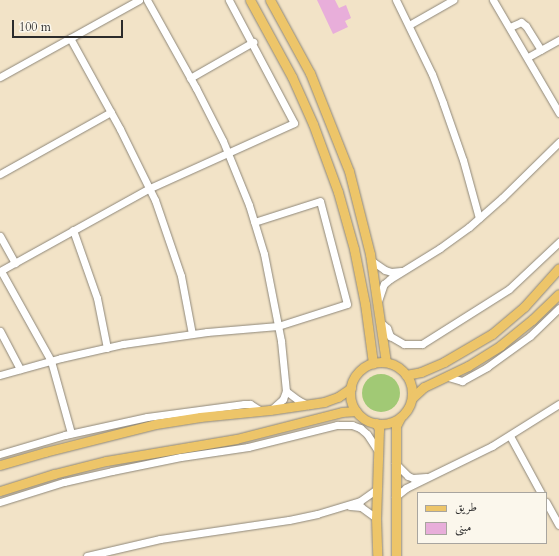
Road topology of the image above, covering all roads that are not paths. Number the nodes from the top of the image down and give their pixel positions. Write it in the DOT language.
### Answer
graph roads {
  1 [pos="139,0"];
  2 [pos="147,0"];
  3 [pos="229,0"];
  4 [pos="250,0"];
  5 [pos="270,0"];
  6 [pos="396,0"];
  7 [pos="453,0"];
  8 [pos="493,0"];
  9 [pos="409,25"];
  10 [pos="510,27"];
  11 [pos="70,38"];
  12 [pos="559,40"];
  13 [pos="253,42"];
  14 [pos="541,50"];
  15 [pos="528,57"];
  16 [pos="0,77"];
  17 [pos="190,78"];
  18 [pos="111,112"];
  19 [pos="559,113"];
  20 [pos="559,142"];
  21 [pos="228,153"];
  22 [pos="0,174"];
  23 [pos="150,188"];
  24 [pos="479,218"];
  25 [pos="254,222"];
  26 [pos="74,230"];
  27 [pos="0,236"];
  28 [pos="559,242"];
  29 [pos="372,261"];
  30 [pos="14,263"];
  31 [pos="559,268"];
  32 [pos="405,270"];
  33 [pos="0,271"];
  34 [pos="559,294"];
  35 [pos="378,301"];
  36 [pos="559,308"];
  37 [pos="381,323"];
  38 [pos="278,326"];
  39 [pos="0,331"];
  40 [pos="192,334"];
  41 [pos="107,348"];
  42 [pos="51,361"];
  43 [pos="386,362"];
  44 [pos="373,363"];
  45 [pos="20,369"];
  46 [pos="0,375"];
  47 [pos="406,375"];
  48 [pos="448,377"];
  49 [pos="351,388"];
  50 [pos="286,391"];
  51 [pos="412,398"];
  52 [pos="559,404"];
  53 [pos="309,405"];
  54 [pos="270,410"];
  55 [pos="260,411"];
  56 [pos="356,411"];
  57 [pos="400,418"];
  58 [pos="376,423"];
  59 [pos="72,433"];
  60 [pos="510,436"];
  61 [pos="378,452"];
  62 [pos="0,454"];
  63 [pos="395,463"];
  64 [pos="0,465"];
  65 [pos="408,476"];
  66 [pos="432,476"];
  67 [pos="413,484"];
  68 [pos="377,489"];
  69 [pos="0,491"];
  70 [pos="540,492"];
  71 [pos="395,497"];
  72 [pos="0,502"];
  73 [pos="547,504"];
  74 [pos="348,506"];
  75 [pos="376,518"];
  76 [pos="559,525"];
  77 [pos="87,556"];
  78 [pos="377,556"];
  79 [pos="396,556"];
  1 -- 11 [label="street"];
  2 -- 17 [label="street"];
  3 -- 13 [label="street"];
  4 -- 44 [label="main road"];
  5 -- 29 [label="main road"];
  6 -- 9 [label="street"];
  7 -- 9 [label="street"];
  8 -- 10 [label="street"];
  9 -- 24 [label="street"];
  10 -- 14 [label="street"];
  10 -- 15 [label="street"];
  11 -- 16 [label="street"];
  11 -- 18 [label="street"];
  12 -- 14 [label="street"];
  13 -- 17 [label="street"];
  13 -- 21 [label="street"];
  14 -- 15 [label="street"];
  15 -- 19 [label="street"];
  17 -- 21 [label="street"];
  18 -- 22 [label="street"];
  18 -- 23 [label="street"];
  20 -- 24 [label="street"];
  21 -- 23 [label="street"];
  21 -- 25 [label="street"];
  23 -- 26 [label="street"];
  23 -- 40 [label="street"];
  24 -- 32 [label="street"];
  25 -- 38 [label="street"];
  25 -- 38 [label="street"];
  26 -- 30 [label="street"];
  26 -- 41 [label="street"];
  27 -- 30 [label="street"];
  28 -- 37 [label="street"];
  29 -- 32 [label="street"];
  29 -- 35 [label="main road"];
  30 -- 33 [label="street"];
  31 -- 47 [label="main road"];
  32 -- 35 [label="street"];
  33 -- 42 [label="street"];
  34 -- 48 [label="main road"];
  35 -- 37 [label="main road"];
  36 -- 48 [label="street"];
  37 -- 43 [label="main road"];
  38 -- 40 [label="street"];
  38 -- 50 [label="street"];
  39 -- 45 [label="street"];
  40 -- 41 [label="street"];
  41 -- 42 [label="street"];
  42 -- 45 [label="street"];
  42 -- 59 [label="street"];
  43 -- 44 [label="main road"];
  43 -- 47 [label="main road"];
  44 -- 49 [label="main road"];
  45 -- 46 [label="street"];
  47 -- 51 [label="main road"];
  48 -- 51 [label="main road"];
  49 -- 53 [label="main road"];
  49 -- 56 [label="main road"];
  50 -- 53 [label="street"];
  50 -- 54 [label="street"];
  51 -- 57 [label="main road"];
  52 -- 60 [label="street"];
  53 -- 54 [label="main road"];
  54 -- 55 [label="main road"];
  55 -- 59 [label="street"];
  55 -- 64 [label="main road"];
  56 -- 58 [label="main road"];
  56 -- 69 [label="main road"];
  57 -- 58 [label="main road"];
  57 -- 63 [label="main road"];
  58 -- 61 [label="main road"];
  59 -- 62 [label="street"];
  60 -- 66 [label="street"];
  60 -- 70 [label="street"];
  61 -- 68 [label="main road"];
  61 -- 72 [label="street"];
  63 -- 65 [label="street"];
  63 -- 71 [label="main road"];
  65 -- 66 [label="street"];
  65 -- 67 [label="street"];
  66 -- 67 [label="street"];
  67 -- 71 [label="street"];
  68 -- 74 [label="street"];
  68 -- 75 [label="main road"];
  71 -- 79 [label="main road"];
  73 -- 76 [label="street"];
  74 -- 75 [label="street"];
  74 -- 77 [label="street"];
  75 -- 78 [label="main road"];
}
